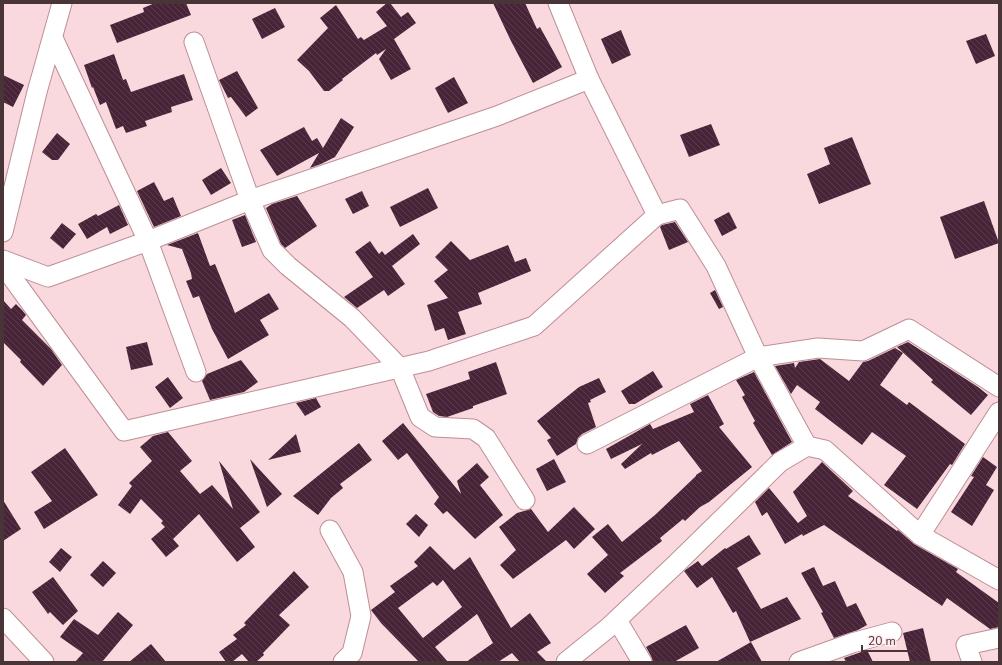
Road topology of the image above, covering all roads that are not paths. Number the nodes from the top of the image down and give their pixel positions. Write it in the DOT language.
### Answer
graph roads {
  1 [pos="62,3"];
  2 [pos="558,3"];
  3 [pos="52,38"];
  4 [pos="194,42"];
  5 [pos="589,79"];
  6 [pos="250,200"];
  7 [pos="657,215"];
  8 [pos="4,220"];
  9 [pos="148,241"];
  10 [pos="3,260"];
  11 [pos="3,265"];
  12 [pos="758,357"];
  13 [pos="400,368"];
  14 [pos="196,372"];
  15 [pos="999,387"];
  16 [pos="999,412"];
  17 [pos="587,444"];
  18 [pos="807,446"];
  19 [pos="525,500"];
  20 [pos="330,530"];
  21 [pos="920,535"];
  22 [pos="999,580"];
  23 [pos="3,618"];
  24 [pos="617,620"];
  25 [pos="892,632"];
  26 [pos="999,638"];
  27 [pos="38,660"];
  28 [pos="344,662"];
  29 [pos="566,662"];
  30 [pos="642,662"];
  31 [pos="799,662"];
  32 [pos="972,662"];
  1 -- 3 [label="street"];
  2 -- 5 [label="street"];
  3 -- 8 [label="street"];
  3 -- 9 [label="street"];
  4 -- 6 [label="street"];
  5 -- 6 [label="street"];
  5 -- 7 [label="street"];
  6 -- 9 [label="street"];
  6 -- 13 [label="street"];
  7 -- 12 [label="street"];
  7 -- 13 [label="street"];
  9 -- 10 [label="street"];
  9 -- 14 [label="street"];
  11 -- 13 [label="street"];
  12 -- 15 [label="street"];
  12 -- 17 [label="street"];
  12 -- 18 [label="street"];
  13 -- 19 [label="street"];
  16 -- 21 [label="street"];
  18 -- 21 [label="street"];
  18 -- 24 [label="street"];
  20 -- 28 [label="street"];
  21 -- 22 [label="street"];
  23 -- 27 [label="street"];
  24 -- 29 [label="street"];
  24 -- 30 [label="street"];
  25 -- 31 [label="street"];
  26 -- 32 [label="street"];
}
